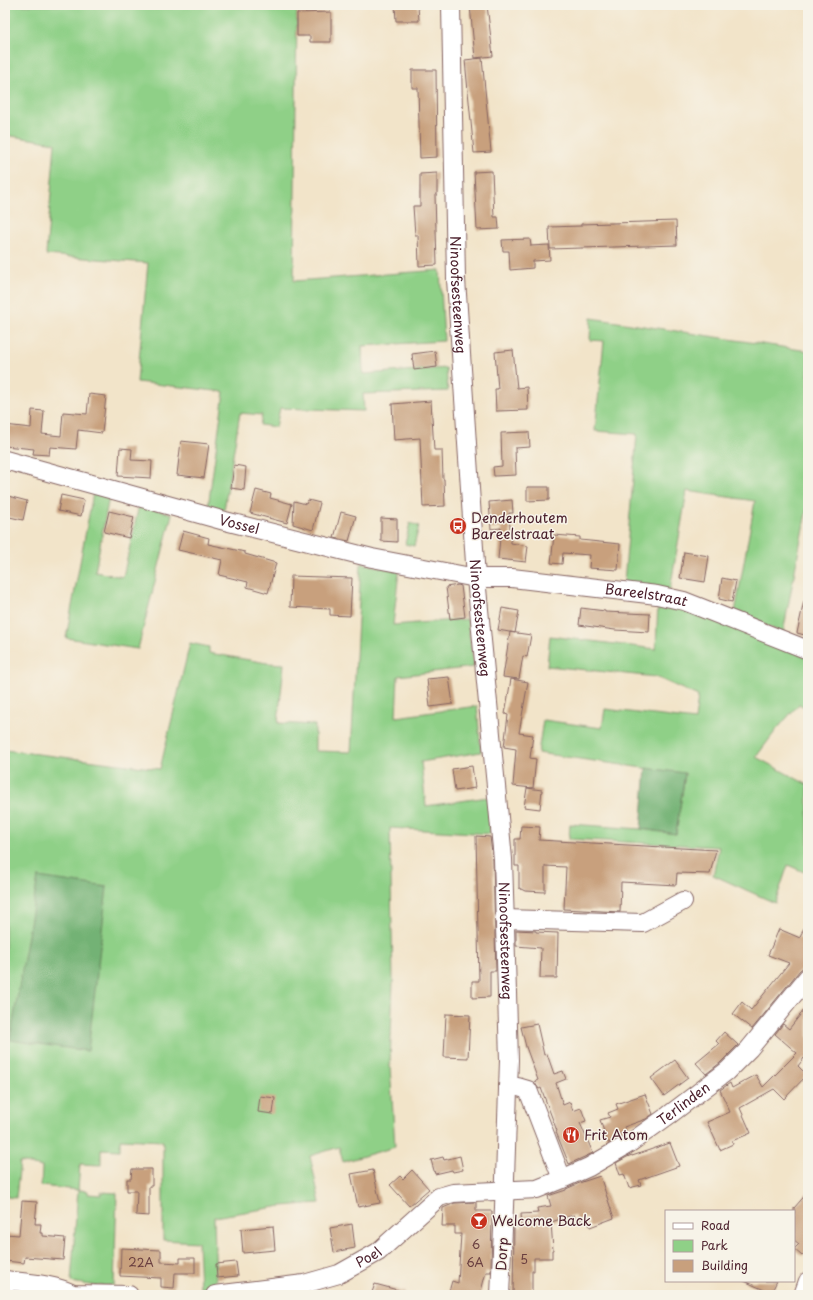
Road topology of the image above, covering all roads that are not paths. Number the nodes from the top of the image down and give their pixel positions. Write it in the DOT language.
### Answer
graph roads {
  1 [pos="451,5"];
  2 [pos="5,460"];
  3 [pos="476,578"];
  4 [pos="808,650"];
  5 [pos="683,901"];
  6 [pos="504,919"];
  7 [pos="808,977"];
  8 [pos="508,1087"];
  9 [pos="562,1179"];
  10 [pos="505,1190"];
  11 [pos="5,1280"];
  12 [pos="808,1281"];
  13 [pos="73,1294"];
  14 [pos="129,1295"];
  15 [pos="215,1295"];
  16 [pos="500,1295"];
  17 [pos="803,1295"];
  1 -- 3 [label="street, Ninoofsesteenweg"];
  2 -- 3 [label="street, Vossel"];
  3 -- 4 [label="street, Bareelstraat"];
  3 -- 6 [label="street, Ninoofsesteenweg"];
  5 -- 6 [label="street"];
  6 -- 8 [label="street, Ninoofsesteenweg"];
  7 -- 9 [label="street, Terlinden"];
  8 -- 9 [label="street"];
  8 -- 10 [label="street, Ninoofsesteenweg"];
  9 -- 10 [label="street, Terlinden"];
  10 -- 15 [label="street, Poel"];
  10 -- 16 [label="street, Dorp"];
  11 -- 13 [label="street"];
  12 -- 17 [label="street"];
  13 -- 14 [label="street"];
}
